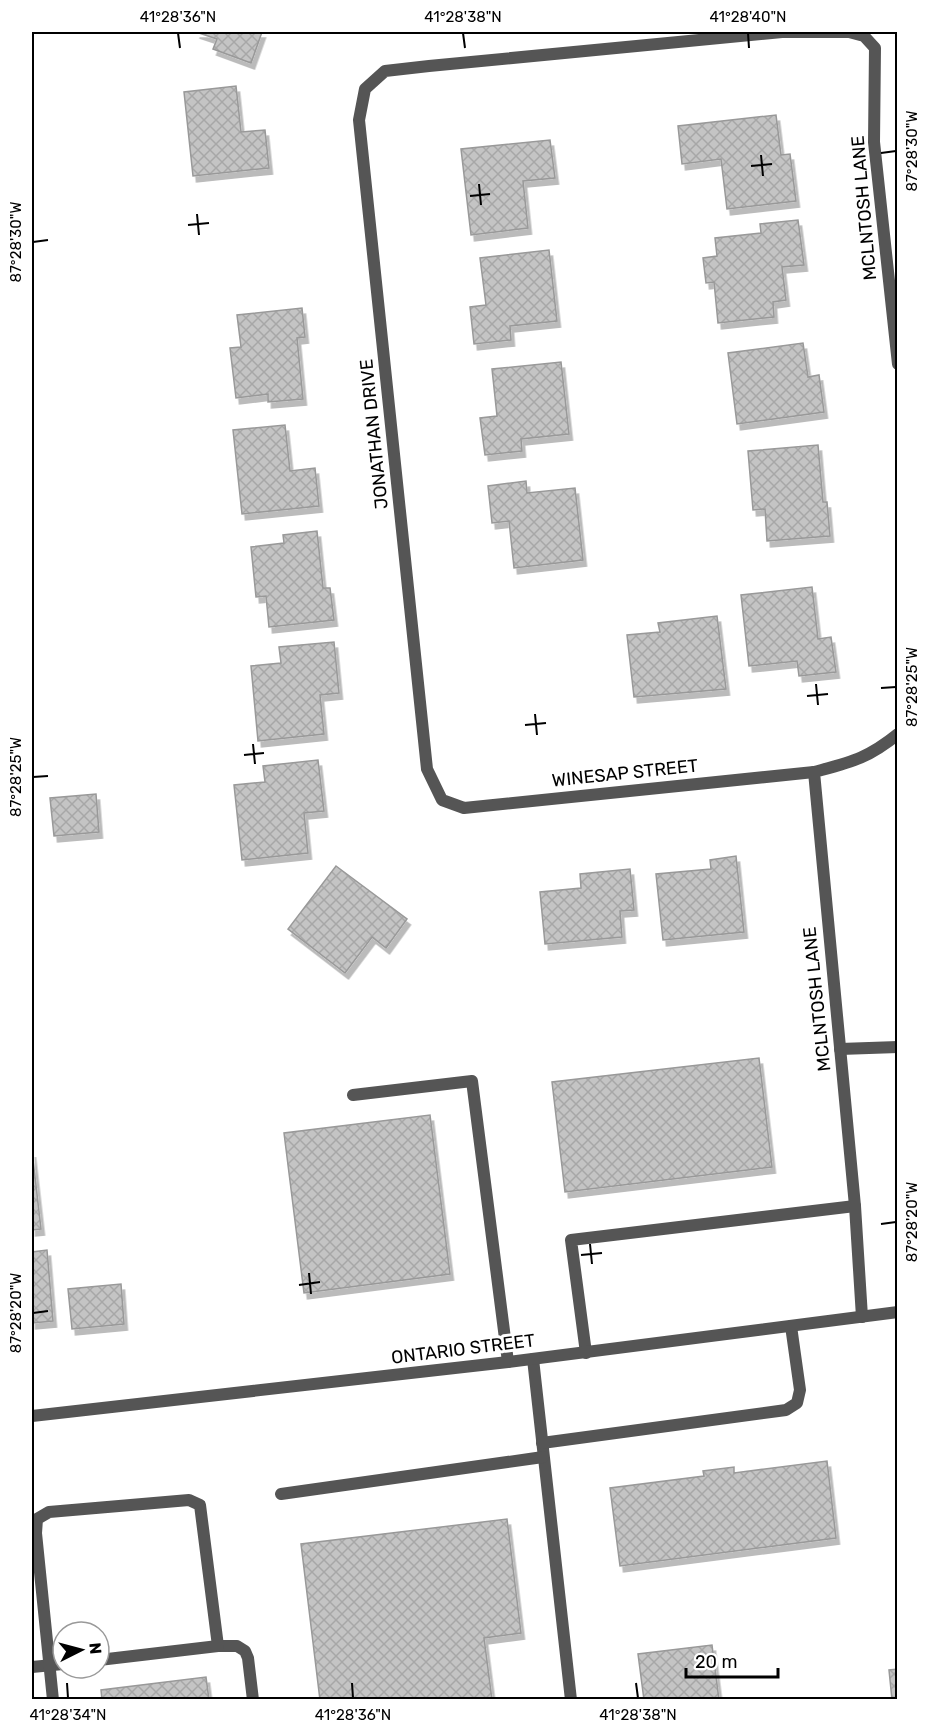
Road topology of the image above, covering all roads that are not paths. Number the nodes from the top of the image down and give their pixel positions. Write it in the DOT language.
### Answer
graph roads {
  1 [pos="385,71"];
  2 [pos="897,364"];
  3 [pos="897,734"];
  4 [pos="814,772"];
  5 [pos="442,800"];
  6 [pos="897,1047"];
  7 [pos="840,1049"];
  8 [pos="352,1095"];
  9 [pos="855,1206"];
  10 [pos="897,1312"];
  11 [pos="862,1317"];
  12 [pos="791,1326"];
  13 [pos="586,1353"];
  14 [pos="532,1359"];
  15 [pos="508,1362"];
  16 [pos="32,1416"];
  17 [pos="542,1443"];
  18 [pos="543,1457"];
  19 [pos="281,1494"];
  20 [pos="218,1646"];
  21 [pos="111,1659"];
  22 [pos="49,1665"];
  23 [pos="32,1667"];
  24 [pos="53,1700"];
  25 [pos="253,1700"];
  26 [pos="571,1700"];
  1 -- 2 [label="street, MCLNTOSH LANE"];
  1 -- 5 [label="street, JONATHAN DRIVE"];
  3 -- 4 [label="street"];
  4 -- 5 [label="street, WINESAP STREET"];
  4 -- 7 [label="street, MCLNTOSH LANE"];
  6 -- 7 [label="street"];
  7 -- 9 [label="street, MCLNTOSH LANE"];
  8 -- 15 [label="street"];
  9 -- 11 [label="street, MCLNTOSH LANE"];
  9 -- 13 [label="street"];
  10 -- 11 [label="street, ONTARIO STREET"];
  11 -- 12 [label="street, ONTARIO STREET"];
  12 -- 13 [label="street, ONTARIO STREET"];
  12 -- 17 [label="street"];
  13 -- 14 [label="street, ONTARIO STREET"];
  14 -- 15 [label="street, ONTARIO STREET"];
  14 -- 17 [label="street"];
  15 -- 16 [label="street, ONTARIO STREET"];
  17 -- 18 [label="street"];
  18 -- 19 [label="street"];
  18 -- 26 [label="street"];
  20 -- 21 [label="street"];
  20 -- 22 [label="street"];
  20 -- 25 [label="street"];
  22 -- 23 [label="street"];
  22 -- 24 [label="street"];
}
